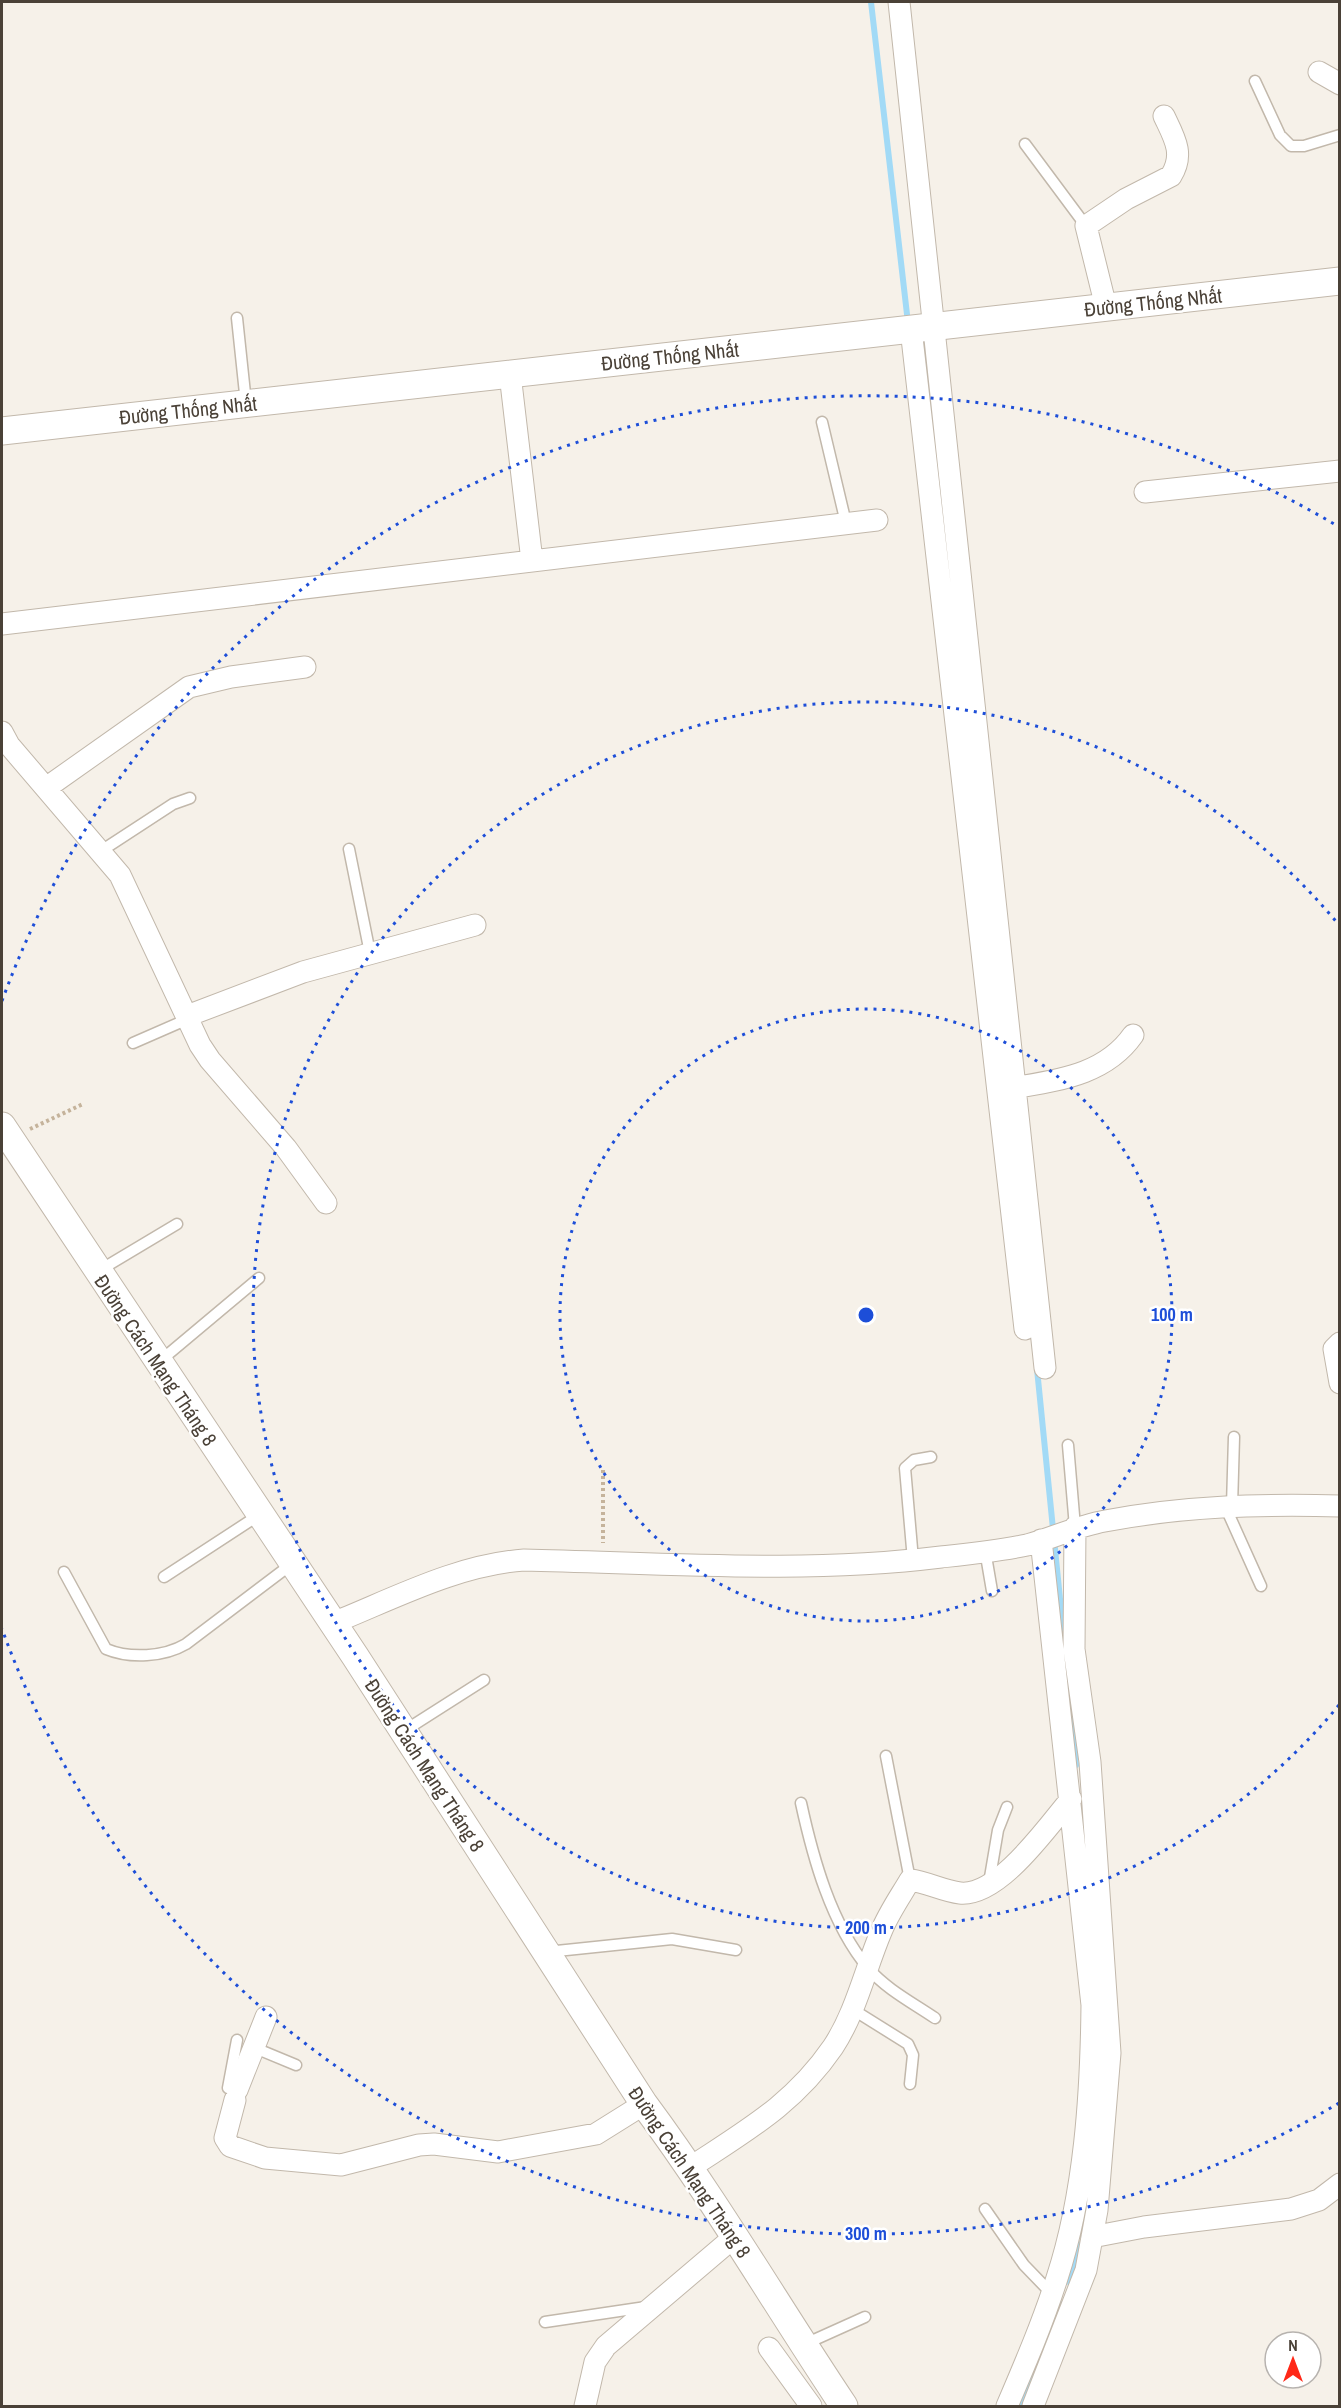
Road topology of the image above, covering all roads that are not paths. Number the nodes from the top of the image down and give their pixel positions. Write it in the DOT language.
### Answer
graph roads {
  1 [pos="899,2"];
  2 [pos="1319,72"];
  3 [pos="1255,81"];
  4 [pos="1340,84"];
  5 [pos="1164,116"];
  6 [pos="1340,135"];
  7 [pos="1026,144"];
  8 [pos="1086,226"];
  9 [pos="1340,281"];
  10 [pos="1106,307"];
  11 [pos="237,318"];
  12 [pos="923,328"];
  13 [pos="510,374"];
  14 [pos="246,403"];
  15 [pos="822,422"];
  16 [pos="2,431"];
  17 [pos="1340,471"];
  18 [pos="1145,492"];
  19 [pos="877,520"];
  20 [pos="846,523"];
  21 [pos="532,561"];
  22 [pos="2,624"];
  23 [pos="304,667"];
  24 [pos="2,732"];
  25 [pos="46,788"];
  26 [pos="190,798"];
  27 [pos="349,849"];
  28 [pos="101,850"];
  29 [pos="475,925"];
  30 [pos="370,953"];
  31 [pos="188,1018"];
  32 [pos="1133,1035"];
  33 [pos="133,1043"];
  34 [pos="1013,1088"];
  35 [pos="6,1132"];
  36 [pos="326,1203"];
  37 [pos="177,1224"];
  38 [pos="98,1272"];
  39 [pos="259,1278"];
  40 [pos="1340,1342"];
  41 [pos="158,1363"];
  42 [pos="1340,1383"];
  43 [pos="1234,1437"];
  44 [pos="1068,1445"];
  45 [pos="931,1456"];
  46 [pos="1228,1506"];
  47 [pos="1340,1506"];
  48 [pos="260,1515"];
  49 [pos="1057,1534"];
  50 [pos="986,1551"];
  51 [pos="913,1560"];
  52 [pos="293,1563"];
  53 [pos="64,1572"];
  54 [pos="164,1577"];
  55 [pos="1261,1586"];
  56 [pos="992,1591"];
  57 [pos="333,1623"];
  58 [pos="484,1680"];
  59 [pos="404,1731"];
  60 [pos="886,1756"];
  61 [pos="1071,1799"];
  62 [pos="801,1803"];
  63 [pos="1007,1807"];
  64 [pos="910,1880"];
  65 [pos="989,1886"];
  66 [pos="736,1950"];
  67 [pos="546,1952"];
  68 [pos="868,1968"];
  69 [pos="852,2009"];
  70 [pos="266,2018"];
  71 [pos="935,2018"];
  72 [pos="246,2044"];
  73 [pos="296,2065"];
  74 [pos="910,2084"];
  75 [pos="644,2104"];
  76 [pos="691,2167"];
  77 [pos="1340,2184"];
  78 [pos="985,2209"];
  79 [pos="1092,2237"];
  80 [pos="734,2238"];
  81 [pos="1052,2294"];
  82 [pos="652,2306"];
  83 [pos="866,2317"];
  84 [pos="545,2322"];
  85 [pos="805,2344"];
  86 [pos="769,2348"];
  87 [pos="585,2406"];
  88 [pos="810,2406"];
  89 [pos="844,2406"];
  90 [pos="1007,2406"];
  91 [pos="1033,2406"];
  1 -- 12 [label="street"];
  2 -- 4 [label="street"];
  3 -- 6 [label="lane"];
  5 -- 8 [label="street"];
  7 -- 8 [label="lane"];
  8 -- 10 [label="street"];
  9 -- 10 [label="street, Đường Thống Nhất"];
  10 -- 12 [label="street, Đường Thống Nhất"];
  11 -- 14 [label="lane"];
  12 -- 13 [label="street, Đường Thống Nhất"];
  12 -- 34 [label="street"];
  12 -- 34 [label="street"];
  13 -- 14 [label="street, Đường Thống Nhất"];
  13 -- 21 [label="street"];
  14 -- 16 [label="street, Đường Thống Nhất"];
  15 -- 20 [label="lane"];
  17 -- 18 [label="street"];
  19 -- 20 [label="street"];
  20 -- 21 [label="street"];
  21 -- 22 [label="street"];
  23 -- 25 [label="street"];
  24 -- 25 [label="street"];
  25 -- 28 [label="street"];
  26 -- 28 [label="lane"];
  27 -- 30 [label="lane"];
  28 -- 31 [label="street"];
  29 -- 30 [label="street"];
  30 -- 31 [label="street"];
  31 -- 33 [label="lane"];
  31 -- 36 [label="street"];
  32 -- 34 [label="street"];
  35 -- 38 [label="street, Đường Cách Mạng Tháng 8"];
  37 -- 38 [label="lane"];
  38 -- 41 [label="street, Đường Cách Mạng Tháng 8"];
  39 -- 41 [label="lane"];
  40 -- 42 [label="street"];
  41 -- 48 [label="street, Đường Cách Mạng Tháng 8"];
  43 -- 46 [label="lane"];
  44 -- 49 [label="lane"];
  45 -- 51 [label="lane"];
  46 -- 47 [label="street"];
  46 -- 49 [label="street"];
  46 -- 55 [label="lane"];
  48 -- 52 [label="street, Đường Cách Mạng Tháng 8"];
  48 -- 54 [label="lane"];
  49 -- 50 [label="street"];
  49 -- 61 [label="street"];
  49 -- 79 [label="street"];
  50 -- 51 [label="street"];
  50 -- 56 [label="lane"];
  51 -- 57 [label="street"];
  52 -- 53 [label="lane"];
  52 -- 57 [label="street, Đường Cách Mạng Tháng 8"];
  57 -- 59 [label="street, Đường Cách Mạng Tháng 8"];
  58 -- 59 [label="lane"];
  59 -- 67 [label="street, Đường Cách Mạng Tháng 8"];
  60 -- 64 [label="lane"];
  61 -- 65 [label="street"];
  61 -- 81 [label="street"];
  62 -- 68 [label="lane"];
  63 -- 65 [label="lane"];
  64 -- 65 [label="street"];
  64 -- 68 [label="street"];
  66 -- 67 [label="lane"];
  67 -- 75 [label="street, Đường Cách Mạng Tháng 8"];
  68 -- 69 [label="street"];
  68 -- 71 [label="lane"];
  69 -- 74 [label="lane"];
  69 -- 76 [label="street"];
  70 -- 72 [label="street"];
  72 -- 73 [label="lane"];
  72 -- 75 [label="street"];
  75 -- 76 [label="street, Đường Cách Mạng Tháng 8"];
  76 -- 80 [label="street, Đường Cách Mạng Tháng 8"];
  77 -- 79 [label="street"];
  78 -- 81 [label="lane"];
  79 -- 91 [label="street"];
  80 -- 82 [label="street"];
  80 -- 85 [label="street, Đường Cách Mạng Tháng 8"];
  81 -- 90 [label="street"];
  82 -- 84 [label="lane"];
  82 -- 87 [label="street"];
  83 -- 85 [label="lane"];
  85 -- 89 [label="street, Đường Cách Mạng Tháng 8"];
  86 -- 88 [label="street"];
}
